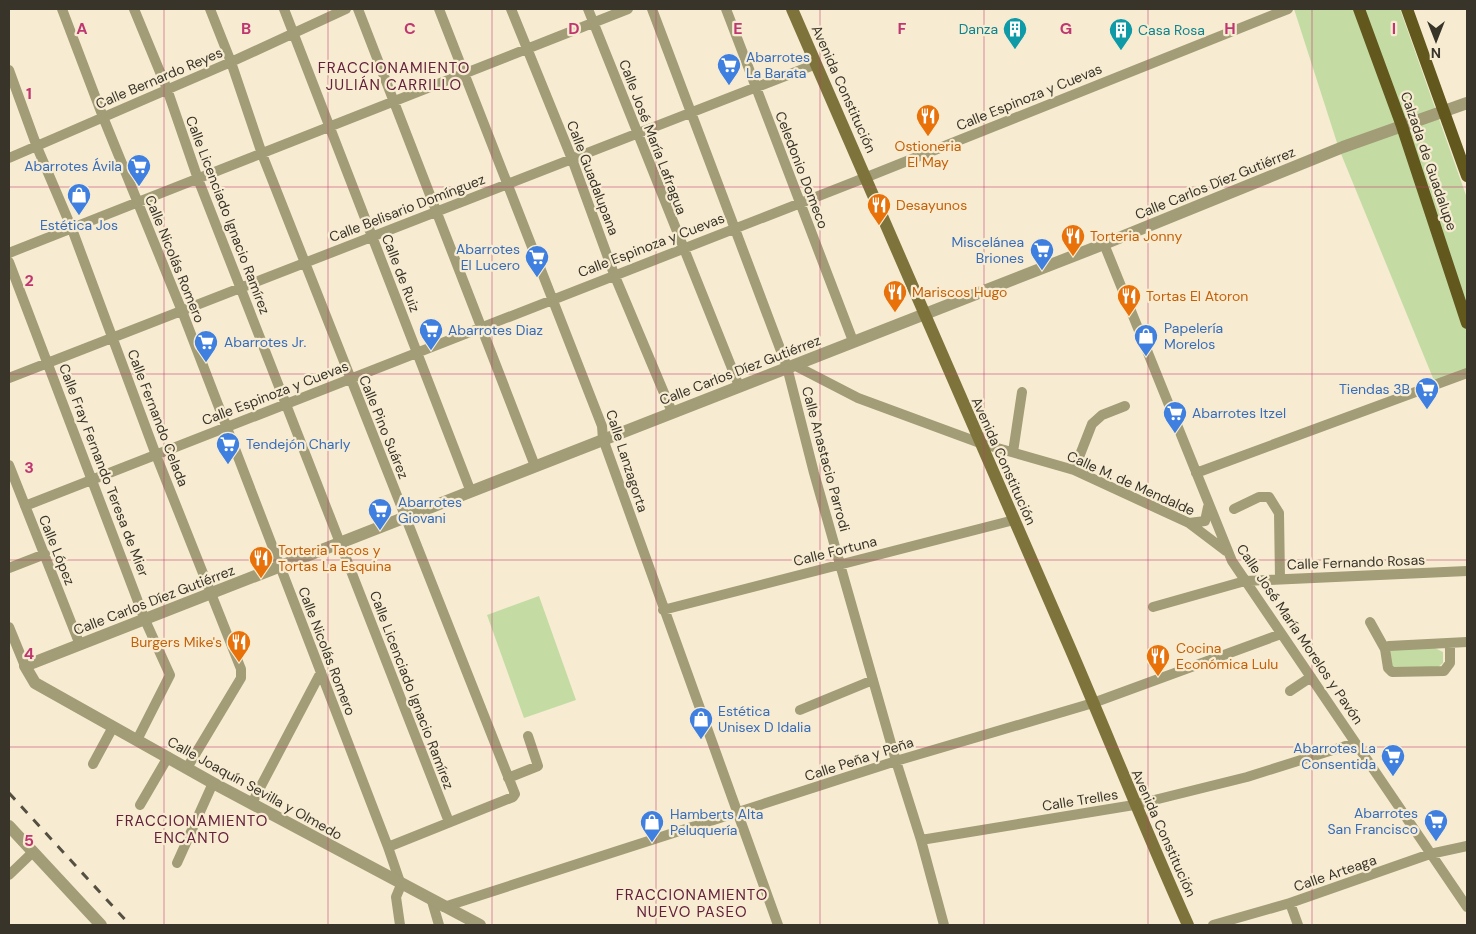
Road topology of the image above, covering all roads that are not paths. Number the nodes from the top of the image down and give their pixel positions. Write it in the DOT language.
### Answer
graph roads {
  1 [pos="62,9"];
  2 [pos="134,9"];
  3 [pos="210,9"];
  4 [pos="284,9"];
  5 [pos="346,9"];
  6 [pos="358,9"];
  7 [pos="438,9"];
  8 [pos="511,9"];
  9 [pos="588,9"];
  10 [pos="628,9"];
  11 [pos="652,9"];
  12 [pos="726,9"];
  13 [pos="792,9"];
  14 [pos="1288,9"];
  15 [pos="1359,9"];
  16 [pos="1407,9"];
  17 [pos="593,22"];
  18 [pos="292,32"];
  19 [pos="527,49"];
  20 [pos="231,62"];
  21 [pos="816,64"];
  22 [pos="9,70"];
  23 [pos="464,74"];
  24 [pos="755,87"];
  25 [pos="166,88"];
  26 [pos="394,101"];
  27 [pos="1467,103"];
  28 [pos="692,112"];
  29 [pos="1444,112"];
  30 [pos="102,117"];
  31 [pos="1402,126"];
  32 [pos="329,127"];
  33 [pos="636,134"];
  34 [pos="37,146"];
  35 [pos="262,154"];
  36 [pos="9,158"];
  37 [pos="572,159"];
  38 [pos="1467,176"];
  39 [pos="867,177"];
  40 [pos="198,179"];
  41 [pos="507,184"];
  42 [pos="799,202"];
  43 [pos="138,203"];
  44 [pos="436,212"];
  45 [pos="736,226"];
  46 [pos="72,229"];
  47 [pos="372,237"];
  48 [pos="1104,244"];
  49 [pos="682,248"];
  50 [pos="9,253"];
  51 [pos="9,262"];
  52 [pos="305,263"];
  53 [pos="614,274"];
  54 [pos="241,288"];
  55 [pos="552,299"];
  56 [pos="182,311"];
  57 [pos="924,314"];
  58 [pos="1467,323"];
  59 [pos="481,326"];
  60 [pos="113,338"];
  61 [pos="853,341"];
  62 [pos="416,352"];
  63 [pos="48,363"];
  64 [pos="791,366"];
  65 [pos="1467,373"];
  66 [pos="9,378"];
  67 [pos="350,378"];
  68 [pos="739,386"];
  69 [pos="1022,392"];
  70 [pos="286,404"];
  71 [pos="1125,406"];
  72 [pos="672,412"];
  73 [pos="226,427"];
  74 [pos="603,439"];
  75 [pos="980,443"];
  76 [pos="1013,452"];
  77 [pos="156,455"];
  78 [pos="9,465"];
  79 [pos="535,466"];
  80 [pos="1074,470"];
  81 [pos="1196,473"];
  82 [pos="92,480"];
  83 [pos="470,492"];
  84 [pos="1208,503"];
  85 [pos="25,506"];
  86 [pos="1234,509"];
  87 [pos="406,517"];
  88 [pos="1014,520"];
  89 [pos="1189,523"];
  90 [pos="340,543"];
  91 [pos="1227,552"];
  92 [pos="44,554"];
  93 [pos="840,564"];
  94 [pos="280,566"];
  95 [pos="9,568"];
  96 [pos="1467,571"];
  97 [pos="1280,579"];
  98 [pos="1245,582"];
  99 [pos="212,593"];
  100 [pos="1153,607"];
  101 [pos="663,610"];
  102 [pos="145,620"];
  103 [pos="1370,622"];
  104 [pos="9,627"];
  105 [pos="1280,634"];
  106 [pos="1467,642"];
  107 [pos="1450,644"];
  108 [pos="80,645"];
  109 [pos="1385,649"];
  110 [pos="25,666"];
  111 [pos="321,672"];
  112 [pos="1311,677"];
  113 [pos="872,680"];
  114 [pos="1290,691"];
  115 [pos="1093,703"];
  116 [pos="800,710"];
  117 [pos="113,727"];
  118 [pos="528,736"];
  119 [pos="137,740"];
  120 [pos="1355,743"];
  121 [pos="168,757"];
  122 [pos="896,761"];
  123 [pos="93,764"];
  124 [pos="186,768"];
  125 [pos="508,778"];
  126 [pos="213,783"];
  127 [pos="252,803"];
  128 [pos="140,805"];
  129 [pos="1134,805"];
  130 [pos="736,814"];
  131 [pos="449,822"];
  132 [pos="9,826"];
  133 [pos="921,840"];
  134 [pos="1467,846"];
  135 [pos="388,847"];
  136 [pos="33,852"];
  137 [pos="1430,854"];
  138 [pos="177,864"];
  139 [pos="9,875"];
  140 [pos="401,885"];
  141 [pos="432,901"];
  142 [pos="1290,903"];
  143 [pos="1467,906"];
  144 [pos="444,907"];
  145 [pos="101,925"];
  146 [pos="400,925"];
  147 [pos="439,925"];
  148 [pos="480,925"];
  149 [pos="778,925"];
  150 [pos="944,925"];
  151 [pos="1188,925"];
  152 [pos="1213,925"];
  153 [pos="1298,925"];
  1 -- 30 [label="street, Calle Nicolás Romero"];
  2 -- 25 [label="street, Calle Licenciado Ignacio Ramírez"];
  3 -- 20 [label="street, Calle Pino Suárez"];
  4 -- 18 [label="street, Calle de Ruiz"];
  5 -- 18 [label="street, Calle Bernardo Reyes"];
  6 -- 26 [label="street"];
  7 -- 23 [label="street, Calle Lanzagorta"];
  8 -- 19 [label="street, Calle Guadalupana"];
  9 -- 17 [label="street, Calle José María Lafragua"];
  10 -- 17 [label="street"];
  11 -- 28 [label="street, Calle Anastacio Parrodi"];
  12 -- 24 [label="street, Celedonio Domeco"];
  13 -- 21 [label="main road, Avenida Constitución"];
  14 -- 39 [label="street, Calle Espinoza y Cuevas"];
  15 -- 31 [label="main road, Calzada de Guadalupe"];
  16 -- 29 [label="main road"];
  17 -- 19 [label="street"];
  17 -- 33 [label="street, Calle José María Lafragua"];
  18 -- 20 [label="street, Calle Bernardo Reyes"];
  18 -- 32 [label="street, Calle de Ruiz"];
  19 -- 23 [label="street"];
  19 -- 37 [label="street, Calle Guadalupana"];
  20 -- 25 [label="street, Calle Bernardo Reyes"];
  20 -- 35 [label="street, Calle Pino Suárez"];
  21 -- 24 [label="street, Calle Belisario Domínguez"];
  21 -- 39 [label="main road, Avenida Constitución"];
  22 -- 34 [label="street, Calle Fernando Celada"];
  23 -- 26 [label="street"];
  23 -- 41 [label="street, Calle Lanzagorta"];
  24 -- 28 [label="street, Calle Belisario Domínguez"];
  24 -- 42 [label="street, Celedonio Domeco"];
  25 -- 30 [label="street, Calle Bernardo Reyes"];
  25 -- 40 [label="street, Calle Licenciado Ignacio Ramírez"];
  26 -- 32 [label="street"];
  26 -- 44 [label="street"];
  27 -- 29 [label="street, Calle Carlos Díez Gutiérrez"];
  28 -- 33 [label="street, Calle Belisario Domínguez"];
  28 -- 45 [label="street, Calle Anastacio Parrodi"];
  29 -- 31 [label="street, Calle Carlos Díez Gutiérrez"];
  29 -- 38 [label="main road"];
  30 -- 34 [label="street, Calle Bernardo Reyes"];
  30 -- 43 [label="street, Calle Nicolás Romero"];
  31 -- 48 [label="street, Calle Carlos Díez Gutiérrez"];
  31 -- 58 [label="main road, Calzada de Guadalupe"];
  32 -- 35 [label="street"];
  32 -- 47 [label="street, Calle de Ruiz"];
  33 -- 37 [label="street, Calle Belisario Domínguez"];
  33 -- 49 [label="street, Calle José María Lafragua"];
  34 -- 36 [label="street, Calle Bernardo Reyes"];
  34 -- 46 [label="street, Calle Fernando Celada"];
  35 -- 40 [label="street"];
  35 -- 52 [label="street, Calle Pino Suárez"];
  37 -- 41 [label="street, Calle Belisario Domínguez"];
  37 -- 53 [label="street, Calle Guadalupana"];
  39 -- 42 [label="street, Calle Espinoza y Cuevas"];
  39 -- 57 [label="main road, Avenida Constitución"];
  40 -- 43 [label="street"];
  40 -- 54 [label="street, Calle Licenciado Ignacio Ramírez"];
  41 -- 44 [label="street, Calle Belisario Domínguez"];
  41 -- 55 [label="street, Calle Lanzagorta"];
  42 -- 45 [label="street, Calle Espinoza y Cuevas"];
  42 -- 61 [label="street, Celedonio Domeco"];
  43 -- 46 [label="street"];
  43 -- 56 [label="street, Calle Nicolás Romero"];
  44 -- 47 [label="street, Calle Belisario Domínguez"];
  44 -- 59 [label="street"];
  45 -- 49 [label="street, Calle Espinoza y Cuevas"];
  45 -- 64 [label="street, Calle Anastacio Parrodi"];
  46 -- 50 [label="street"];
  46 -- 60 [label="street, Calle Fernando Celada"];
  47 -- 52 [label="street, Calle Belisario Domínguez"];
  47 -- 62 [label="street, Calle de Ruiz"];
  48 -- 57 [label="street, Calle Carlos Díez Gutiérrez"];
  48 -- 81 [label="street, Calle José María Morelos y Pavón"];
  49 -- 53 [label="street, Calle Espinoza y Cuevas"];
  49 -- 68 [label="street, Calle José María Lafragua"];
  51 -- 63 [label="street, Calle Fray Fernando Teresa de Mier"];
  52 -- 54 [label="street, Calle Belisario Domínguez"];
  52 -- 67 [label="street, Calle Pino Suárez"];
  53 -- 55 [label="street, Calle Espinoza y Cuevas"];
  53 -- 72 [label="street, Calle Guadalupana"];
  54 -- 56 [label="street, Calle Belisario Domínguez"];
  54 -- 70 [label="street, Calle Licenciado Ignacio Ramírez"];
  55 -- 59 [label="street, Calle Espinoza y Cuevas"];
  55 -- 74 [label="street, Calle Lanzagorta"];
  56 -- 60 [label="street, Calle Belisario Domínguez"];
  56 -- 73 [label="street, Calle Nicolás Romero"];
  57 -- 61 [label="street, Calle Carlos Díez Gutiérrez"];
  57 -- 75 [label="main road, Avenida Constitución"];
  59 -- 62 [label="street, Calle Espinoza y Cuevas"];
  59 -- 79 [label="street"];
  60 -- 63 [label="street, Calle Belisario Domínguez"];
  60 -- 77 [label="street, Calle Fernando Celada"];
  61 -- 64 [label="street, Calle Carlos Díez Gutiérrez"];
  62 -- 67 [label="street, Calle Espinoza y Cuevas"];
  62 -- 83 [label="street, Calle de Ruiz"];
  63 -- 66 [label="street, Calle Belisario Domínguez"];
  63 -- 82 [label="street, Calle Fray Fernando Teresa de Mier"];
  64 -- 68 [label="street, Calle Carlos Díez Gutiérrez"];
  64 -- 75 [label="street, Calle M. de Mendalde"];
  64 -- 93 [label="street, Calle Anastacio Parrodi"];
  65 -- 81 [label="street"];
  67 -- 70 [label="street, Calle Espinoza y Cuevas"];
  67 -- 87 [label="street, Calle Pino Suárez"];
  68 -- 72 [label="street, Calle Carlos Díez Gutiérrez"];
  69 -- 76 [label="street"];
  70 -- 73 [label="street, Calle Espinoza y Cuevas"];
  70 -- 90 [label="street, Calle Licenciado Ignacio Ramírez"];
  71 -- 80 [label="street"];
  72 -- 74 [label="street, Calle Carlos Díez Gutiérrez"];
  73 -- 77 [label="street, Calle Espinoza y Cuevas"];
  73 -- 94 [label="street, Calle Nicolás Romero"];
  74 -- 79 [label="street, Calle Carlos Díez Gutiérrez"];
  74 -- 101 [label="street, Calle Lanzagorta"];
  75 -- 76 [label="street, Calle M. de Mendalde"];
  75 -- 88 [label="main road, Avenida Constitución"];
  76 -- 80 [label="street, Calle M. de Mendalde"];
  77 -- 82 [label="street, Calle Espinoza y Cuevas"];
  77 -- 99 [label="street, Calle Fernando Celada"];
  78 -- 85 [label="street, Calle López"];
  79 -- 83 [label="street, Calle Carlos Díez Gutiérrez"];
  80 -- 89 [label="street, Calle M. de Mendalde"];
  81 -- 84 [label="street, Calle José María Morelos y Pavón"];
  82 -- 85 [label="street, Calle Espinoza y Cuevas"];
  82 -- 102 [label="street, Calle Fray Fernando Teresa de Mier"];
  83 -- 87 [label="street, Calle Carlos Díez Gutiérrez"];
  84 -- 89 [label="street"];
  84 -- 91 [label="street, Calle José María Morelos y Pavón"];
  85 -- 92 [label="street, Calle López"];
  86 -- 97 [label="street"];
  87 -- 90 [label="street, Calle Carlos Díez Gutiérrez"];
  87 -- 125 [label="street, Calle Pino Suárez"];
  88 -- 93 [label="street, Calle Fortuna"];
  88 -- 115 [label="main road, Avenida Constitución"];
  89 -- 91 [label="street, Calle M. de Mendalde"];
  90 -- 94 [label="street, Calle Carlos Díez Gutiérrez"];
  90 -- 131 [label="street, Calle Licenciado Ignacio Ramírez"];
  91 -- 98 [label="street, Calle José María Morelos y Pavón"];
  92 -- 95 [label="street"];
  92 -- 108 [label="street, Calle López"];
  93 -- 101 [label="street, Calle Fortuna"];
  93 -- 113 [label="street, Calle Anastacio Parrodi"];
  94 -- 99 [label="street, Calle Carlos Díez Gutiérrez"];
  94 -- 111 [label="street, Calle Nicolás Romero"];
  96 -- 97 [label="street, Calle Fernando Rosas"];
  97 -- 98 [label="street, Calle Fernando Rosas"];
  98 -- 100 [label="street, Calle Fernando Rosas"];
  98 -- 105 [label="street, Calle José María Morelos y Pavón"];
  99 -- 102 [label="street, Calle Carlos Díez Gutiérrez"];
  99 -- 124 [label="street, Calle Fernando Celada"];
  101 -- 130 [label="street, Calle Lanzagorta"];
  102 -- 108 [label="street, Calle Carlos Díez Gutiérrez"];
  102 -- 119 [label="street, Calle Fray Fernando Teresa de Mier"];
  103 -- 109 [label="street"];
  104 -- 110 [label="street"];
  105 -- 112 [label="street, Calle José María Morelos y Pavón"];
  105 -- 115 [label="street, Calle Peña y Peña"];
  106 -- 107 [label="street"];
  107 -- 109 [label="street"];
  107 -- 109 [label="street"];
  108 -- 110 [label="street, Calle Carlos Díez Gutiérrez"];
  110 -- 117 [label="street, Calle Joaquín Sevilla y Olmedo"];
  111 -- 127 [label="street"];
  111 -- 135 [label="street, Calle Nicolás Romero"];
  112 -- 114 [label="street"];
  112 -- 120 [label="street, Calle José María Morelos y Pavón"];
  113 -- 116 [label="street"];
  113 -- 122 [label="street, Calle Anastacio Parrodi"];
  115 -- 122 [label="street, Calle Peña y Peña"];
  115 -- 129 [label="main road, Avenida Constitución"];
  117 -- 119 [label="street, Calle Joaquín Sevilla y Olmedo"];
  117 -- 123 [label="street"];
  118 -- 125 [label="street"];
  119 -- 121 [label="street, Calle Joaquín Sevilla y Olmedo"];
  120 -- 129 [label="street, Calle Trelles"];
  120 -- 137 [label="street, Calle José María Morelos y Pavón"];
  121 -- 124 [label="street, Calle Joaquín Sevilla y Olmedo"];
  121 -- 128 [label="street"];
  122 -- 130 [label="street, Calle Peña y Peña"];
  122 -- 133 [label="street, Calle Anastacio Parrodi"];
  124 -- 126 [label="street, Calle Joaquín Sevilla y Olmedo"];
  125 -- 131 [label="street, Calle Pino Suárez"];
  126 -- 127 [label="street, Calle Joaquín Sevilla y Olmedo"];
  126 -- 138 [label="street"];
  127 -- 140 [label="street, Calle Joaquín Sevilla y Olmedo"];
  129 -- 133 [label="street, Calle Trelles"];
  129 -- 151 [label="main road, Avenida Constitución"];
  130 -- 144 [label="street, Calle Peña y Peña"];
  130 -- 149 [label="street, Calle Lanzagorta"];
  131 -- 135 [label="street"];
  132 -- 136 [label="street"];
  133 -- 150 [label="street, Calle Anastacio Parrodi"];
  134 -- 137 [label="street, Calle Arteaga"];
  135 -- 140 [label="street, Calle Nicolás Romero"];
  136 -- 139 [label="street"];
  136 -- 145 [label="street"];
  137 -- 142 [label="street, Calle Arteaga"];
  137 -- 143 [label="street, Calle José María Morelos y Pavón"];
  140 -- 141 [label="street, Calle Joaquín Sevilla y Olmedo"];
  140 -- 146 [label="street"];
  141 -- 144 [label="street, Calle Joaquín Sevilla y Olmedo"];
  141 -- 147 [label="street"];
  142 -- 152 [label="street, Calle Arteaga"];
  142 -- 153 [label="street"];
  144 -- 148 [label="street, Calle Joaquín Sevilla y Olmedo"];
}
